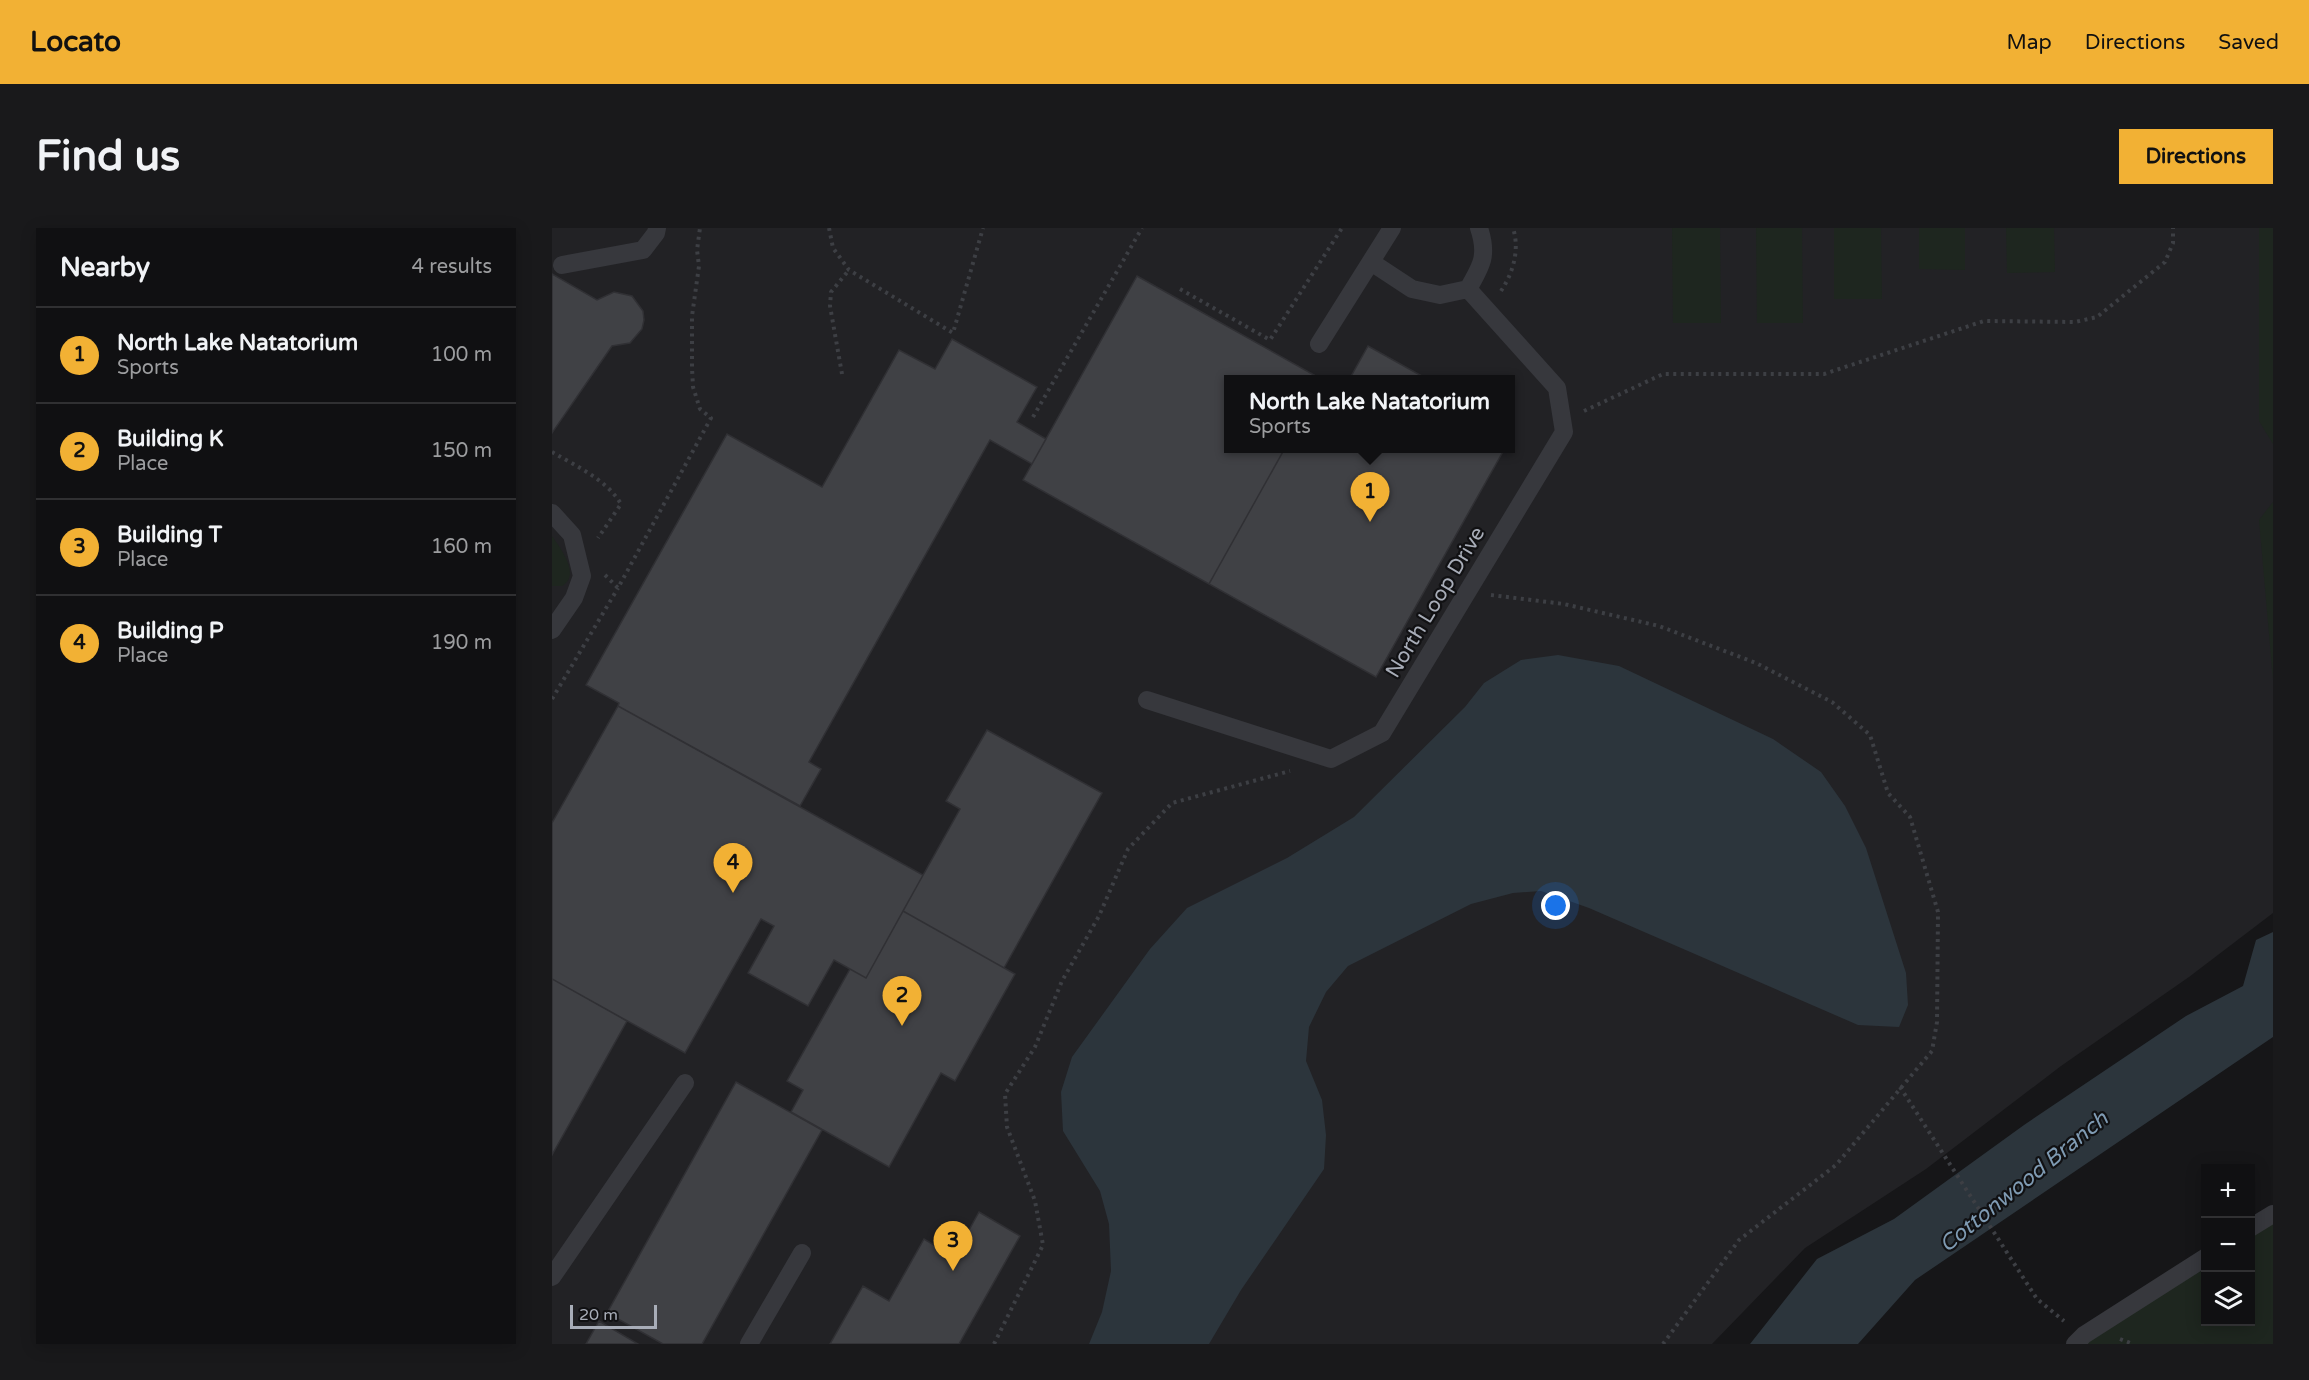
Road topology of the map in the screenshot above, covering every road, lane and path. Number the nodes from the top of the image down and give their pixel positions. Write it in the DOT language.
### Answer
graph roads {
  1 [pos="657,228"];
  2 [pos="700,228"];
  3 [pos="829,228"];
  4 [pos="983,228"];
  5 [pos="1142,228"];
  6 [pos="1342,228"];
  7 [pos="1392,228"];
  8 [pos="1479,228"];
  9 [pos="2173,228"];
  10 [pos="1371,262"];
  11 [pos="562,265"];
  12 [pos="849,270"];
  13 [pos="1180,289"];
  14 [pos="1468,289"];
  15 [pos="1319,344"];
  16 [pos="842,374"];
  17 [pos="1033,417"];
  18 [pos="1562,422"];
  19 [pos="552,452"];
  20 [pos="552,513"];
  21 [pos="595,542"];
  22 [pos="601,564"];
  23 [pos="618,588"];
  24 [pos="1467,592"];
  25 [pos="552,630"];
  26 [pos="552,699"];
  27 [pos="1147,700"];
  28 [pos="1291,771"];
  29 [pos="684,1083"];
  30 [pos="1900,1087"];
  31 [pos="2273,1214"];
  32 [pos="2255,1225"];
  33 [pos="802,1253"];
  34 [pos="2201,1260"];
  35 [pos="2017,1267"];
  36 [pos="552,1277"];
  37 [pos="749,1344"];
  38 [pos="994,1344"];
  39 [pos="1663,1344"];
  40 [pos="2075,1344"];
  1 -- 11 [label="lane"];
  2 -- 23 [label="path"];
  3 -- 12 [label="path"];
  4 -- 12 [label="path"];
  5 -- 17 [label="path"];
  6 -- 13 [label="path"];
  7 -- 10 [label="lane"];
  8 -- 14 [label="lane"];
  9 -- 18 [label="path"];
  10 -- 14 [label="lane"];
  10 -- 15 [label="lane"];
  12 -- 16 [label="path"];
  14 -- 18 [label="lane, North Loop Drive"];
  18 -- 24 [label="lane, North Loop Drive"];
  19 -- 21 [label="path"];
  20 -- 25 [label="lane"];
  22 -- 23 [label="path"];
  23 -- 26 [label="path"];
  24 -- 27 [label="lane, North Loop Drive"];
  24 -- 30 [label="path"];
  28 -- 38 [label="path"];
  29 -- 36 [label="lane"];
  30 -- 35 [label="path"];
  30 -- 39 [label="path"];
  31 -- 32 [label="lane"];
  33 -- 37 [label="lane"];
  34 -- 40 [label="lane"];
}
